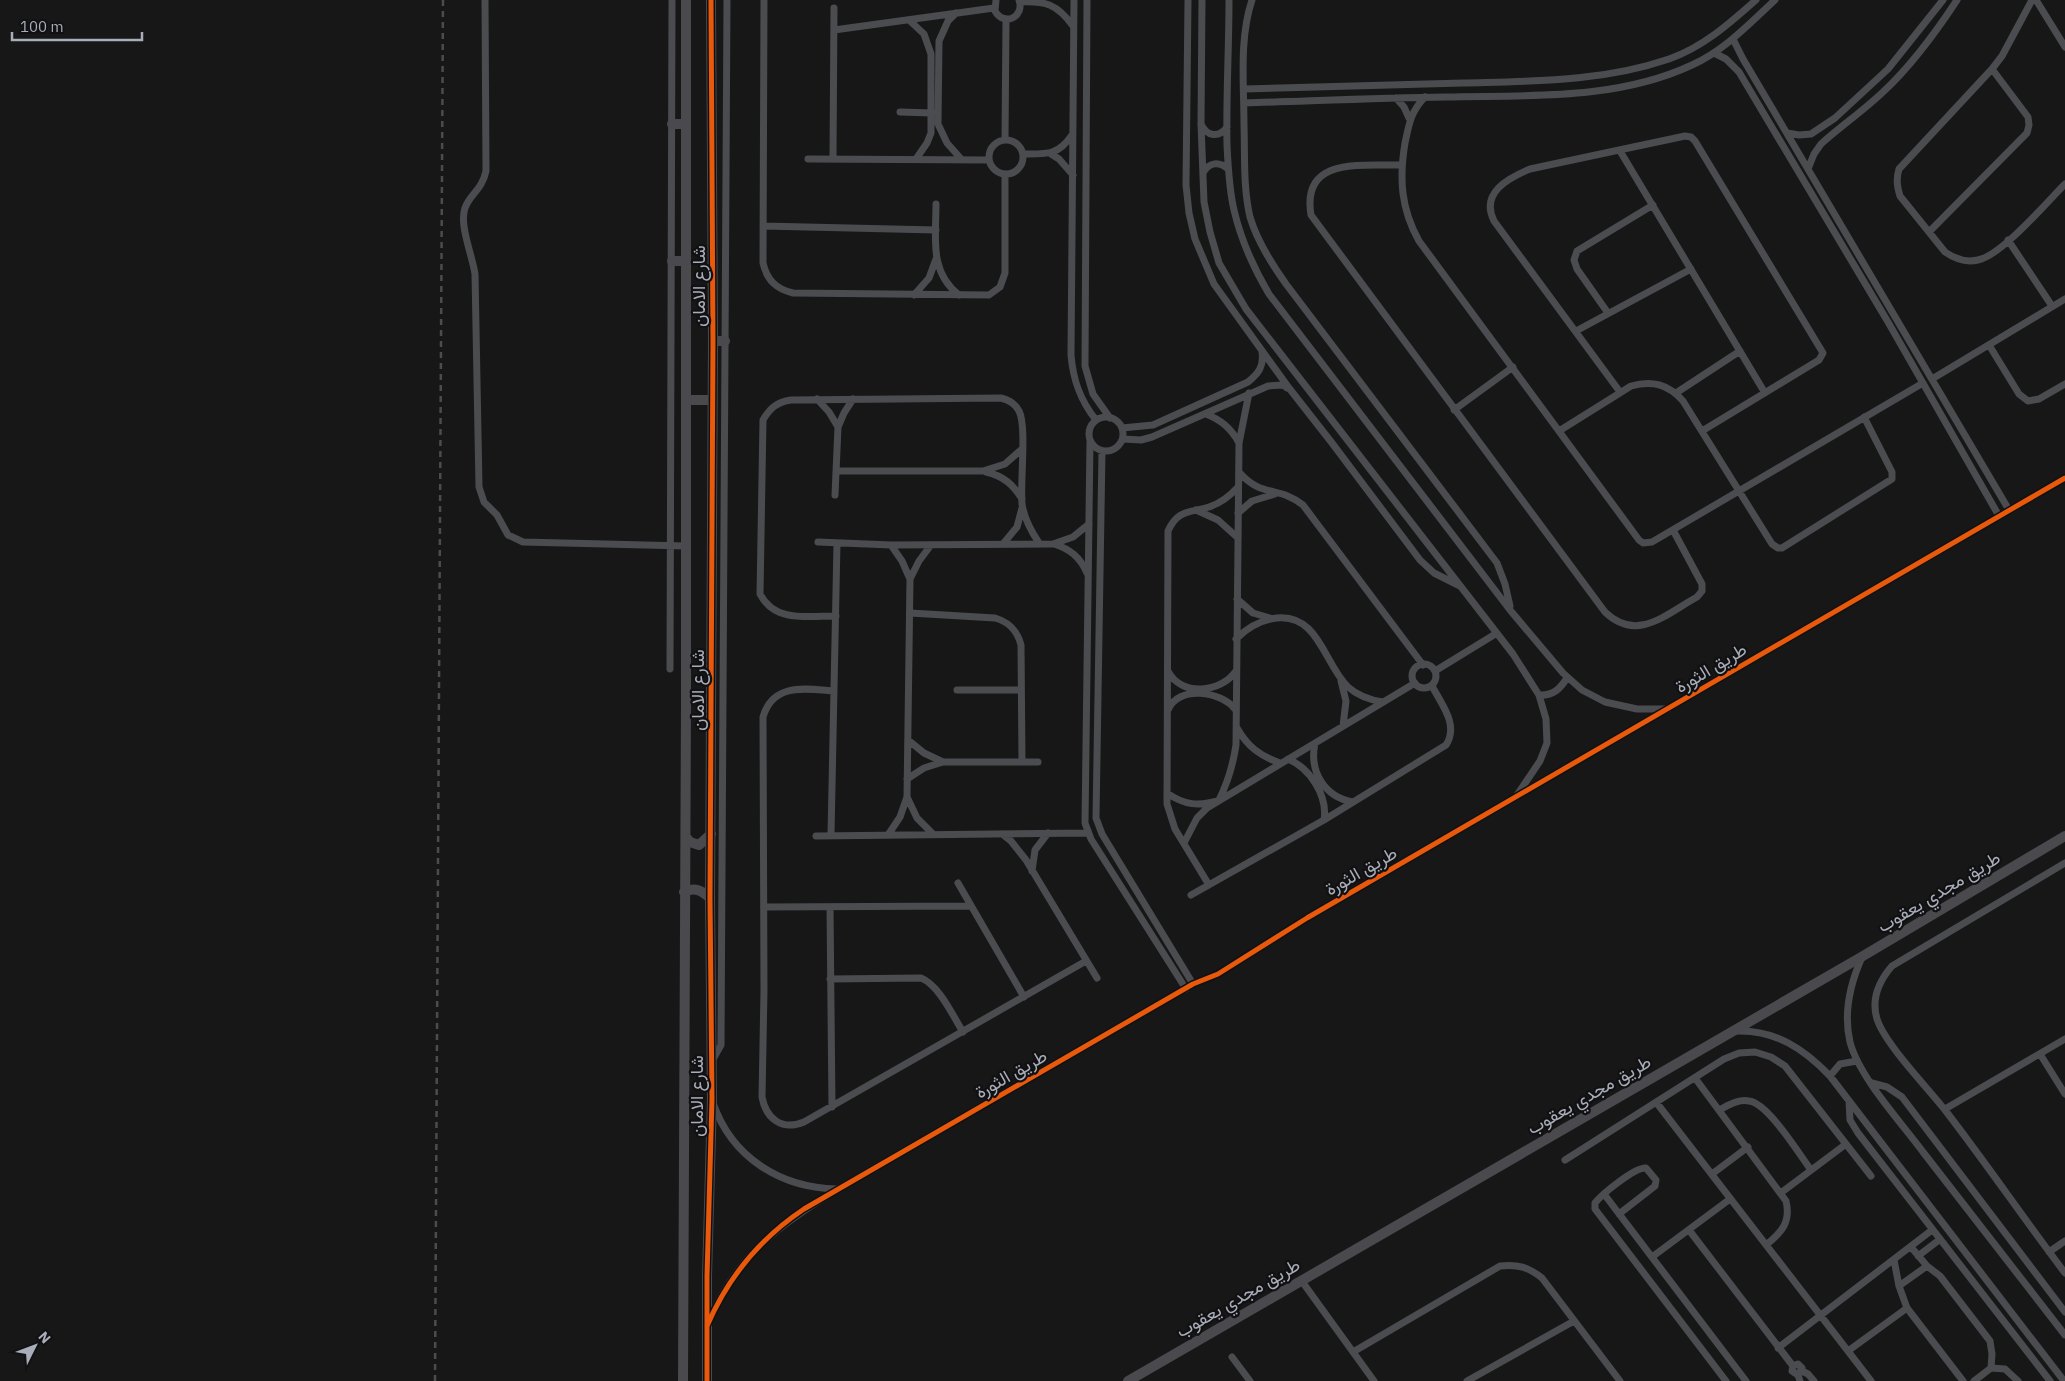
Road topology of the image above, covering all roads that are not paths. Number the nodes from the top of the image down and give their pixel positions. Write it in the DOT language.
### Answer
graph roads {
  1 [pos="485,0"];
  2 [pos="672,0"];
  3 [pos="686,0"];
  4 [pos="711,0"];
  5 [pos="728,0"];
  6 [pos="764,0"];
  7 [pos="1074,0"];
  8 [pos="1087,0"];
  9 [pos="1188,0"];
  10 [pos="1202,0"];
  11 [pos="1252,0"];
  12 [pos="1756,0"];
  13 [pos="1776,0"];
  14 [pos="1943,0"];
  15 [pos="1957,0"];
  16 [pos="2032,0"];
  17 [pos="2036,0"];
  18 [pos="1019,1"];
  19 [pos="1042,1"];
  20 [pos="1230,1"];
  21 [pos="995,4"];
  22 [pos="834,8"];
  23 [pos="956,13"];
  24 [pos="909,20"];
  25 [pos="1006,20"];
  26 [pos="1074,26"];
  27 [pos="834,30"];
  28 [pos="1734,39"];
  29 [pos="2065,46"];
  30 [pos="1714,53"];
  31 [pos="1992,69"];
  32 [pos="1488,82"];
  33 [pos="1244,89"];
  34 [pos="1488,96"];
  35 [pos="1425,97"];
  36 [pos="1396,98"];
  37 [pos="1244,103"];
  38 [pos="900,112"];
  39 [pos="932,113"];
  40 [pos="1410,118"];
  41 [pos="672,124"];
  42 [pos="686,124"];
  43 [pos="1201,124"];
  44 [pos="1227,127"];
  45 [pos="1787,133"];
  46 [pos="1073,134"];
  47 [pos="1005,140"];
  48 [pos="1620,151"];
  49 [pos="1023,154"];
  50 [pos="1051,154"];
  51 [pos="808,159"];
  52 [pos="833,159"];
  53 [pos="916,159"];
  54 [pos="962,160"];
  55 [pos="989,160"];
  56 [pos="1402,165"];
  57 [pos="1228,169"];
  58 [pos="1808,170"];
  59 [pos="1203,173"];
  60 [pos="1005,174"];
  61 [pos="1073,175"];
  62 [pos="2065,184"];
  63 [pos="936,204"];
  64 [pos="1652,205"];
  65 [pos="763,226"];
  66 [pos="936,230"];
  67 [pos="1929,232"];
  68 [pos="2008,240"];
  69 [pos="936,257"];
  70 [pos="672,261"];
  71 [pos="686,261"];
  72 [pos="1691,269"];
  73 [pos="914,295"];
  74 [pos="960,296"];
  75 [pos="2065,298"];
  76 [pos="2052,306"];
  77 [pos="1246,308"];
  78 [pos="1608,313"];
  79 [pos="1236,316"];
  80 [pos="1576,331"];
  81 [pos="726,341"];
  82 [pos="713,342"];
  83 [pos="1989,345"];
  84 [pos="1740,351"];
  85 [pos="1262,352"];
  86 [pos="1513,368"];
  87 [pos="1932,379"];
  88 [pos="1923,383"];
  89 [pos="2065,384"];
  90 [pos="1289,388"];
  91 [pos="1620,392"];
  92 [pos="1676,393"];
  93 [pos="1765,393"];
  94 [pos="1249,394"];
  95 [pos="817,399"];
  96 [pos="853,399"];
  97 [pos="687,400"];
  98 [pos="712,400"];
  99 [pos="1454,410"];
  100 [pos="1206,414"];
  101 [pos="1864,417"];
  102 [pos="1110,418"];
  103 [pos="1096,420"];
  104 [pos="838,428"];
  105 [pos="1122,428"];
  106 [pos="1559,431"];
  107 [pos="1702,431"];
  108 [pos="1343,434"];
  109 [pos="1122,439"];
  110 [pos="1090,441"];
  111 [pos="1239,443"];
  112 [pos="1332,443"];
  113 [pos="1022,449"];
  114 [pos="1102,451"];
  115 [pos="836,471"];
  116 [pos="983,471"];
  117 [pos="1239,472"];
  118 [pos="2065,478"];
  119 [pos="1238,487"];
  120 [pos="1740,491"];
  121 [pos="1279,493"];
  122 [pos="835,495"];
  123 [pos="1022,502"];
  124 [pos="1194,510"];
  125 [pos="2010,510"];
  126 [pos="1238,513"];
  127 [pos="1999,516"];
  128 [pos="1088,524"];
  129 [pos="1674,530"];
  130 [pos="1238,538"];
  131 [pos="818,542"];
  132 [pos="837,543"];
  133 [pos="1039,543"];
  134 [pos="1003,544"];
  135 [pos="1053,544"];
  136 [pos="671,545"];
  137 [pos="891,545"];
  138 [pos="931,545"];
  139 [pos="686,546"];
  140 [pos="1088,576"];
  141 [pos="910,579"];
  142 [pos="1461,586"];
  143 [pos="1237,599"];
  144 [pos="1510,610"];
  145 [pos="910,613"];
  146 [pos="836,616"];
  147 [pos="1272,618"];
  148 [pos="712,628"];
  149 [pos="724,630"];
  150 [pos="1497,633"];
  151 [pos="1236,639"];
  152 [pos="1423,665"];
  153 [pos="670,669"];
  154 [pos="1167,669"];
  155 [pos="1236,670"];
  156 [pos="1435,671"];
  157 [pos="1340,676"];
  158 [pos="1567,678"];
  159 [pos="1415,683"];
  160 [pos="1432,686"];
  161 [pos="834,690"];
  162 [pos="957,690"];
  163 [pos="1021,690"];
  164 [pos="1539,695"];
  165 [pos="1383,702"];
  166 [pos="1235,709"];
  167 [pos="1669,709"];
  168 [pos="1168,710"];
  169 [pos="1235,725"];
  170 [pos="1343,726"];
  171 [pos="908,740"];
  172 [pos="1315,743"];
  173 [pos="1288,759"];
  174 [pos="943,762"];
  175 [pos="1022,762"];
  176 [pos="1038,762"];
  177 [pos="1280,763"];
  178 [pos="907,779"];
  179 [pos="1167,793"];
  180 [pos="907,797"];
  181 [pos="1514,799"];
  182 [pos="1219,800"];
  183 [pos="1353,802"];
  184 [pos="1324,820"];
  185 [pos="1048,833"];
  186 [pos="1088,833"];
  187 [pos="711,834"];
  188 [pos="933,834"];
  189 [pos="1002,834"];
  190 [pos="831,835"];
  191 [pos="888,835"];
  192 [pos="816,836"];
  193 [pos="2065,836"];
  194 [pos="686,837"];
  195 [pos="1184,843"];
  196 [pos="2065,863"];
  197 [pos="1032,871"];
  198 [pos="958,883"];
  199 [pos="1209,885"];
  200 [pos="684,892"];
  201 [pos="1191,895"];
  202 [pos="710,898"];
  203 [pos="971,906"];
  204 [pos="764,907"];
  205 [pos="830,907"];
  206 [pos="1863,956"];
  207 [pos="1086,961"];
  208 [pos="1097,978"];
  209 [pos="830,979"];
  210 [pos="1193,984"];
  211 [pos="1186,989"];
  212 [pos="1024,997"];
  213 [pos="1732,1031"];
  214 [pos="963,1032"];
  215 [pos="2065,1039"];
  216 [pos="2040,1054"];
  217 [pos="1857,1061"];
  218 [pos="710,1063"];
  219 [pos="1830,1076"];
  220 [pos="1695,1078"];
  221 [pos="1872,1082"];
  222 [pos="2065,1094"];
  223 [pos="712,1099"];
  224 [pos="1656,1102"];
  225 [pos="1849,1102"];
  226 [pos="832,1107"];
  227 [pos="1945,1109"];
  228 [pos="1719,1110"];
  229 [pos="1846,1144"];
  230 [pos="1748,1147"];
  231 [pos="1565,1160"];
  232 [pos="1811,1170"];
  233 [pos="1712,1174"];
  234 [pos="1871,1176"];
  235 [pos="838,1189"];
  236 [pos="1782,1192"];
  237 [pos="1604,1194"];
  238 [pos="1730,1198"];
  239 [pos="1619,1214"];
  240 [pos="1688,1230"];
  241 [pos="1932,1230"];
  242 [pos="1939,1240"];
  243 [pos="2065,1241"];
  244 [pos="1766,1245"];
  245 [pos="1910,1247"];
  246 [pos="2049,1252"];
  247 [pos="1918,1256"];
  248 [pos="1652,1257"];
  249 [pos="1894,1260"];
  250 [pos="1927,1266"];
  251 [pos="2065,1273"];
  252 [pos="1301,1280"];
  253 [pos="1898,1286"];
  254 [pos="1995,1292"];
  255 [pos="1986,1299"];
  256 [pos="1907,1308"];
  257 [pos="2065,1312"];
  258 [pos="1821,1316"];
  259 [pos="1574,1321"];
  260 [pos="707,1326"];
  261 [pos="2065,1335"];
  262 [pos="1778,1348"];
  263 [pos="1848,1351"];
  264 [pos="1353,1352"];
  265 [pos="1232,1357"];
  266 [pos="1991,1368"];
  267 [pos="1800,1376"];
  268 [pos="1960,1380"];
  269 [pos="683,1381"];
  270 [pos="707,1381"];
  271 [pos="1128,1381"];
  272 [pos="1250,1381"];
  273 [pos="1374,1381"];
  274 [pos="1467,1381"];
  275 [pos="1620,1381"];
  276 [pos="1726,1381"];
  277 [pos="1746,1381"];
  278 [pos="1814,1381"];
  279 [pos="1872,1381"];
  280 [pos="1974,1381"];
  281 [pos="2018,1381"];
  282 [pos="2050,1381"];
  283 [pos="2064,1381"];
  1 -- 136 [label="street"];
  2 -- 41 [label="street"];
  3 -- 42 [label="street, شارع الامان"];
  4 -- 82 [label="street, شارع الامان"];
  5 -- 81 [label="street"];
  6 -- 65 [label="street"];
  7 -- 26 [label="street"];
  8 -- 102 [label="street"];
  9 -- 79 [label="street"];
  10 -- 43 [label="street"];
  11 -- 33 [label="street"];
  12 -- 32 [label="street"];
  13 -- 28 [label="street"];
  14 -- 45 [label="street"];
  15 -- 58 [label="street"];
  16 -- 31 [label="street"];
  17 -- 29 [label="street"];
  18 -- 19 [label="street"];
  18 -- 25 [label="street"];
  19 -- 26 [label="street"];
  20 -- 44 [label="street"];
  21 -- 23 [label="street"];
  21 -- 25 [label="street"];
  22 -- 27 [label="street"];
  23 -- 24 [label="street"];
  23 -- 54 [label="street"];
  24 -- 27 [label="street"];
  24 -- 39 [label="street"];
  25 -- 47 [label="street"];
  26 -- 46 [label="street"];
  27 -- 52 [label="street"];
  28 -- 30 [label="street"];
  28 -- 45 [label="street"];
  30 -- 34 [label="street"];
  30 -- 88 [label="street"];
  31 -- 67 [label="street"];
  31 -- 67 [label="street"];
  32 -- 33 [label="street"];
  32 -- 34 [label="street"];
  33 -- 37 [label="street"];
  34 -- 35 [label="street"];
  35 -- 36 [label="street"];
  35 -- 40 [label="street"];
  36 -- 37 [label="street"];
  36 -- 40 [label="street"];
  37 -- 144 [label="street"];
  38 -- 39 [label="street"];
  39 -- 53 [label="street"];
  40 -- 56 [label="street"];
  41 -- 42 [label="street"];
  41 -- 70 [label="street"];
  42 -- 71 [label="street, شارع الامان"];
  43 -- 44 [label="street"];
  43 -- 59 [label="street"];
  44 -- 57 [label="street"];
  45 -- 58 [label="street"];
  46 -- 50 [label="street"];
  46 -- 61 [label="street"];
  47 -- 49 [label="street"];
  47 -- 55 [label="street"];
  48 -- 64 [label="street"];
  48 -- 80 [label="street"];
  48 -- 93 [label="street"];
  49 -- 50 [label="street"];
  49 -- 60 [label="street"];
  50 -- 61 [label="street"];
  51 -- 52 [label="street"];
  52 -- 53 [label="street"];
  53 -- 54 [label="street"];
  54 -- 55 [label="street"];
  55 -- 60 [label="street"];
  56 -- 86 [label="street"];
  56 -- 99 [label="street"];
  57 -- 59 [label="street"];
  57 -- 144 [label="street"];
  58 -- 87 [label="street"];
  59 -- 77 [label="street"];
  60 -- 74 [label="street"];
  61 -- 103 [label="street"];
  62 -- 68 [label="street"];
  63 -- 66 [label="street"];
  64 -- 72 [label="street"];
  64 -- 78 [label="street"];
  65 -- 66 [label="street"];
  65 -- 73 [label="street"];
  66 -- 69 [label="street"];
  67 -- 68 [label="street"];
  68 -- 76 [label="street"];
  69 -- 73 [label="street"];
  69 -- 74 [label="street"];
  70 -- 71 [label="street"];
  70 -- 136 [label="street"];
  71 -- 97 [label="street, شارع الامان"];
  72 -- 78 [label="street"];
  72 -- 84 [label="street"];
  73 -- 74 [label="street"];
  75 -- 76 [label="street"];
  76 -- 83 [label="street"];
  77 -- 79 [label="street"];
  77 -- 108 [label="street"];
  78 -- 80 [label="street"];
  79 -- 85 [label="street"];
  80 -- 91 [label="street"];
  81 -- 82 [label="street"];
  81 -- 149 [label="street"];
  82 -- 98 [label="street, شارع الامان"];
  83 -- 87 [label="street"];
  83 -- 89 [label="street"];
  84 -- 92 [label="street"];
  84 -- 93 [label="street"];
  85 -- 90 [label="street"];
  85 -- 105 [label="street"];
  86 -- 99 [label="street"];
  86 -- 106 [label="street"];
  87 -- 125 [label="street"];
  88 -- 101 [label="street"];
  88 -- 127 [label="street"];
  90 -- 94 [label="street"];
  90 -- 112 [label="street"];
  91 -- 92 [label="street"];
  91 -- 106 [label="street"];
  92 -- 107 [label="street"];
  93 -- 107 [label="street"];
  94 -- 100 [label="street"];
  94 -- 111 [label="street"];
  95 -- 96 [label="street"];
  95 -- 104 [label="street"];
  95 -- 146 [label="street"];
  96 -- 104 [label="street"];
  96 -- 113 [label="street"];
  97 -- 98 [label="street"];
  97 -- 139 [label="street, شارع الامان"];
  98 -- 148 [label="street, شارع الامان"];
  99 -- 129 [label="street"];
  100 -- 109 [label="street"];
  100 -- 111 [label="street"];
  101 -- 120 [label="street"];
  101 -- 120 [label="street"];
  102 -- 103 [label="street"];
  102 -- 105 [label="street"];
  103 -- 110 [label="street"];
  104 -- 115 [label="street"];
  105 -- 109 [label="street"];
  106 -- 129 [label="street"];
  107 -- 120 [label="street"];
  108 -- 112 [label="street"];
  108 -- 142 [label="street"];
  109 -- 114 [label="street"];
  110 -- 114 [label="street"];
  110 -- 128 [label="street"];
  111 -- 117 [label="street"];
  112 -- 142 [label="street"];
  113 -- 116 [label="street"];
  113 -- 123 [label="street"];
  114 -- 210 [label="street"];
  115 -- 116 [label="street"];
  115 -- 122 [label="street"];
  116 -- 123 [label="street"];
  117 -- 119 [label="street"];
  117 -- 121 [label="street"];
  118 -- 125 [label="street, طريق الثورة"];
  119 -- 124 [label="street"];
  119 -- 126 [label="street"];
  120 -- 129 [label="street"];
  121 -- 126 [label="street"];
  121 -- 152 [label="street"];
  123 -- 133 [label="street"];
  123 -- 134 [label="street"];
  124 -- 130 [label="street"];
  124 -- 154 [label="street"];
  125 -- 127 [label="street, طريق الثورة"];
  126 -- 130 [label="street"];
  127 -- 167 [label="street, طريق الثورة"];
  128 -- 135 [label="street"];
  128 -- 140 [label="street"];
  130 -- 143 [label="street"];
  131 -- 132 [label="street"];
  132 -- 137 [label="street"];
  132 -- 146 [label="street"];
  133 -- 134 [label="street"];
  133 -- 135 [label="street"];
  134 -- 138 [label="street"];
  135 -- 140 [label="street"];
  136 -- 139 [label="street"];
  136 -- 153 [label="street"];
  137 -- 138 [label="street"];
  137 -- 141 [label="street"];
  138 -- 141 [label="street"];
  139 -- 194 [label="street, شارع الامان"];
  140 -- 186 [label="street"];
  141 -- 145 [label="street"];
  142 -- 150 [label="street"];
  143 -- 147 [label="street"];
  143 -- 151 [label="street"];
  144 -- 158 [label="street"];
  145 -- 163 [label="street"];
  145 -- 171 [label="street"];
  146 -- 161 [label="street"];
  147 -- 151 [label="street"];
  147 -- 157 [label="street"];
  148 -- 149 [label="street"];
  148 -- 187 [label="street, شارع الامان"];
  149 -- 218 [label="street"];
  150 -- 156 [label="street"];
  150 -- 164 [label="street"];
  151 -- 155 [label="street"];
  152 -- 156 [label="street"];
  152 -- 159 [label="street"];
  154 -- 155 [label="street"];
  154 -- 168 [label="street"];
  155 -- 166 [label="street"];
  156 -- 160 [label="street"];
  157 -- 165 [label="street"];
  157 -- 170 [label="street"];
  158 -- 164 [label="street"];
  158 -- 167 [label="street"];
  159 -- 160 [label="street"];
  159 -- 165 [label="street"];
  160 -- 183 [label="street"];
  161 -- 190 [label="street"];
  161 -- 204 [label="street"];
  162 -- 163 [label="street"];
  163 -- 175 [label="street"];
  164 -- 181 [label="street"];
  165 -- 170 [label="street"];
  166 -- 168 [label="street"];
  166 -- 169 [label="street"];
  167 -- 181 [label="street, طريق الثورة"];
  168 -- 179 [label="street"];
  169 -- 177 [label="street"];
  169 -- 182 [label="street"];
  170 -- 172 [label="street"];
  171 -- 174 [label="street"];
  171 -- 178 [label="street"];
  172 -- 173 [label="street"];
  172 -- 183 [label="street"];
  173 -- 177 [label="street"];
  173 -- 184 [label="street"];
  174 -- 175 [label="street"];
  174 -- 178 [label="street"];
  175 -- 176 [label="street"];
  177 -- 182 [label="street"];
  178 -- 180 [label="street"];
  179 -- 182 [label="street"];
  179 -- 195 [label="street"];
  180 -- 188 [label="street"];
  180 -- 191 [label="street"];
  181 -- 210 [label="street, طريق الثورة"];
  182 -- 195 [label="street"];
  183 -- 184 [label="street"];
  184 -- 199 [label="street"];
  185 -- 186 [label="street"];
  185 -- 189 [label="street"];
  185 -- 197 [label="street"];
  186 -- 211 [label="street"];
  187 -- 194 [label="street"];
  187 -- 202 [label="street, شارع الامان"];
  188 -- 189 [label="street"];
  188 -- 191 [label="street"];
  189 -- 197 [label="street"];
  190 -- 191 [label="street"];
  190 -- 192 [label="street"];
  193 -- 206 [label="street, طريق مجدي يعقوب"];
  194 -- 200 [label="street, شارع الامان"];
  195 -- 199 [label="street"];
  196 -- 227 [label="street"];
  197 -- 207 [label="street"];
  198 -- 203 [label="street"];
  199 -- 201 [label="street"];
  200 -- 202 [label="street"];
  200 -- 269 [label="street, شارع الامان"];
  202 -- 218 [label="street, شارع الامان"];
  203 -- 205 [label="street"];
  203 -- 212 [label="street"];
  204 -- 205 [label="street"];
  204 -- 226 [label="street"];
  205 -- 209 [label="street"];
  206 -- 213 [label="street, طريق مجدي يعقوب"];
  206 -- 217 [label="street"];
  207 -- 208 [label="street"];
  207 -- 212 [label="street"];
  209 -- 214 [label="street"];
  209 -- 226 [label="street"];
  210 -- 211 [label="street, طريق الثورة"];
  211 -- 235 [label="street, طريق الثورة"];
  212 -- 214 [label="street"];
  213 -- 219 [label="street"];
  213 -- 252 [label="street, طريق مجدي يعقوب"];
  214 -- 226 [label="street"];
  215 -- 216 [label="street"];
  216 -- 222 [label="street"];
  216 -- 227 [label="street"];
  217 -- 219 [label="street"];
  217 -- 221 [label="street"];
  218 -- 223 [label="street, شارع الامان"];
  219 -- 225 [label="street"];
  220 -- 224 [label="street"];
  220 -- 228 [label="street"];
  220 -- 229 [label="street"];
  221 -- 257 [label="street"];
  221 -- 261 [label="street"];
  223 -- 235 [label="street"];
  223 -- 260 [label="street, شارع الامان"];
  224 -- 231 [label="street"];
  224 -- 233 [label="street"];
  225 -- 241 [label="street"];
  225 -- 254 [label="street"];
  227 -- 246 [label="street"];
  228 -- 230 [label="street"];
  228 -- 232 [label="street"];
  229 -- 232 [label="street"];
  229 -- 234 [label="street"];
  230 -- 233 [label="street"];
  230 -- 236 [label="street"];
  232 -- 236 [label="street"];
  233 -- 238 [label="street"];
  235 -- 260 [label="street, طريق الثورة"];
  236 -- 244 [label="street"];
  237 -- 239 [label="street"];
  237 -- 239 [label="street"];
  237 -- 276 [label="street"];
  238 -- 240 [label="street"];
  238 -- 244 [label="street"];
  239 -- 248 [label="street"];
  240 -- 248 [label="street"];
  240 -- 262 [label="street"];
  241 -- 242 [label="street"];
  241 -- 245 [label="street"];
  242 -- 247 [label="street"];
  242 -- 255 [label="street"];
  243 -- 246 [label="street"];
  244 -- 258 [label="street"];
  245 -- 247 [label="street"];
  245 -- 249 [label="street"];
  246 -- 251 [label="street"];
  247 -- 250 [label="street"];
  248 -- 277 [label="street"];
  249 -- 253 [label="street"];
  249 -- 258 [label="street"];
  250 -- 253 [label="street"];
  250 -- 266 [label="street"];
  252 -- 264 [label="street"];
  252 -- 271 [label="street, طريق مجدي يعقوب"];
  253 -- 256 [label="street"];
  254 -- 255 [label="street"];
  254 -- 283 [label="street"];
  255 -- 282 [label="street"];
  256 -- 263 [label="street"];
  256 -- 268 [label="street"];
  258 -- 262 [label="street"];
  258 -- 263 [label="street"];
  259 -- 264 [label="street"];
  259 -- 274 [label="street"];
  259 -- 275 [label="street"];
  260 -- 270 [label="street, شارع الامان"];
  262 -- 267 [label="street"];
  263 -- 279 [label="street"];
  264 -- 273 [label="street"];
  265 -- 272 [label="street"];
  266 -- 280 [label="street"];
  266 -- 281 [label="street"];
  267 -- 278 [label="street"];
}
